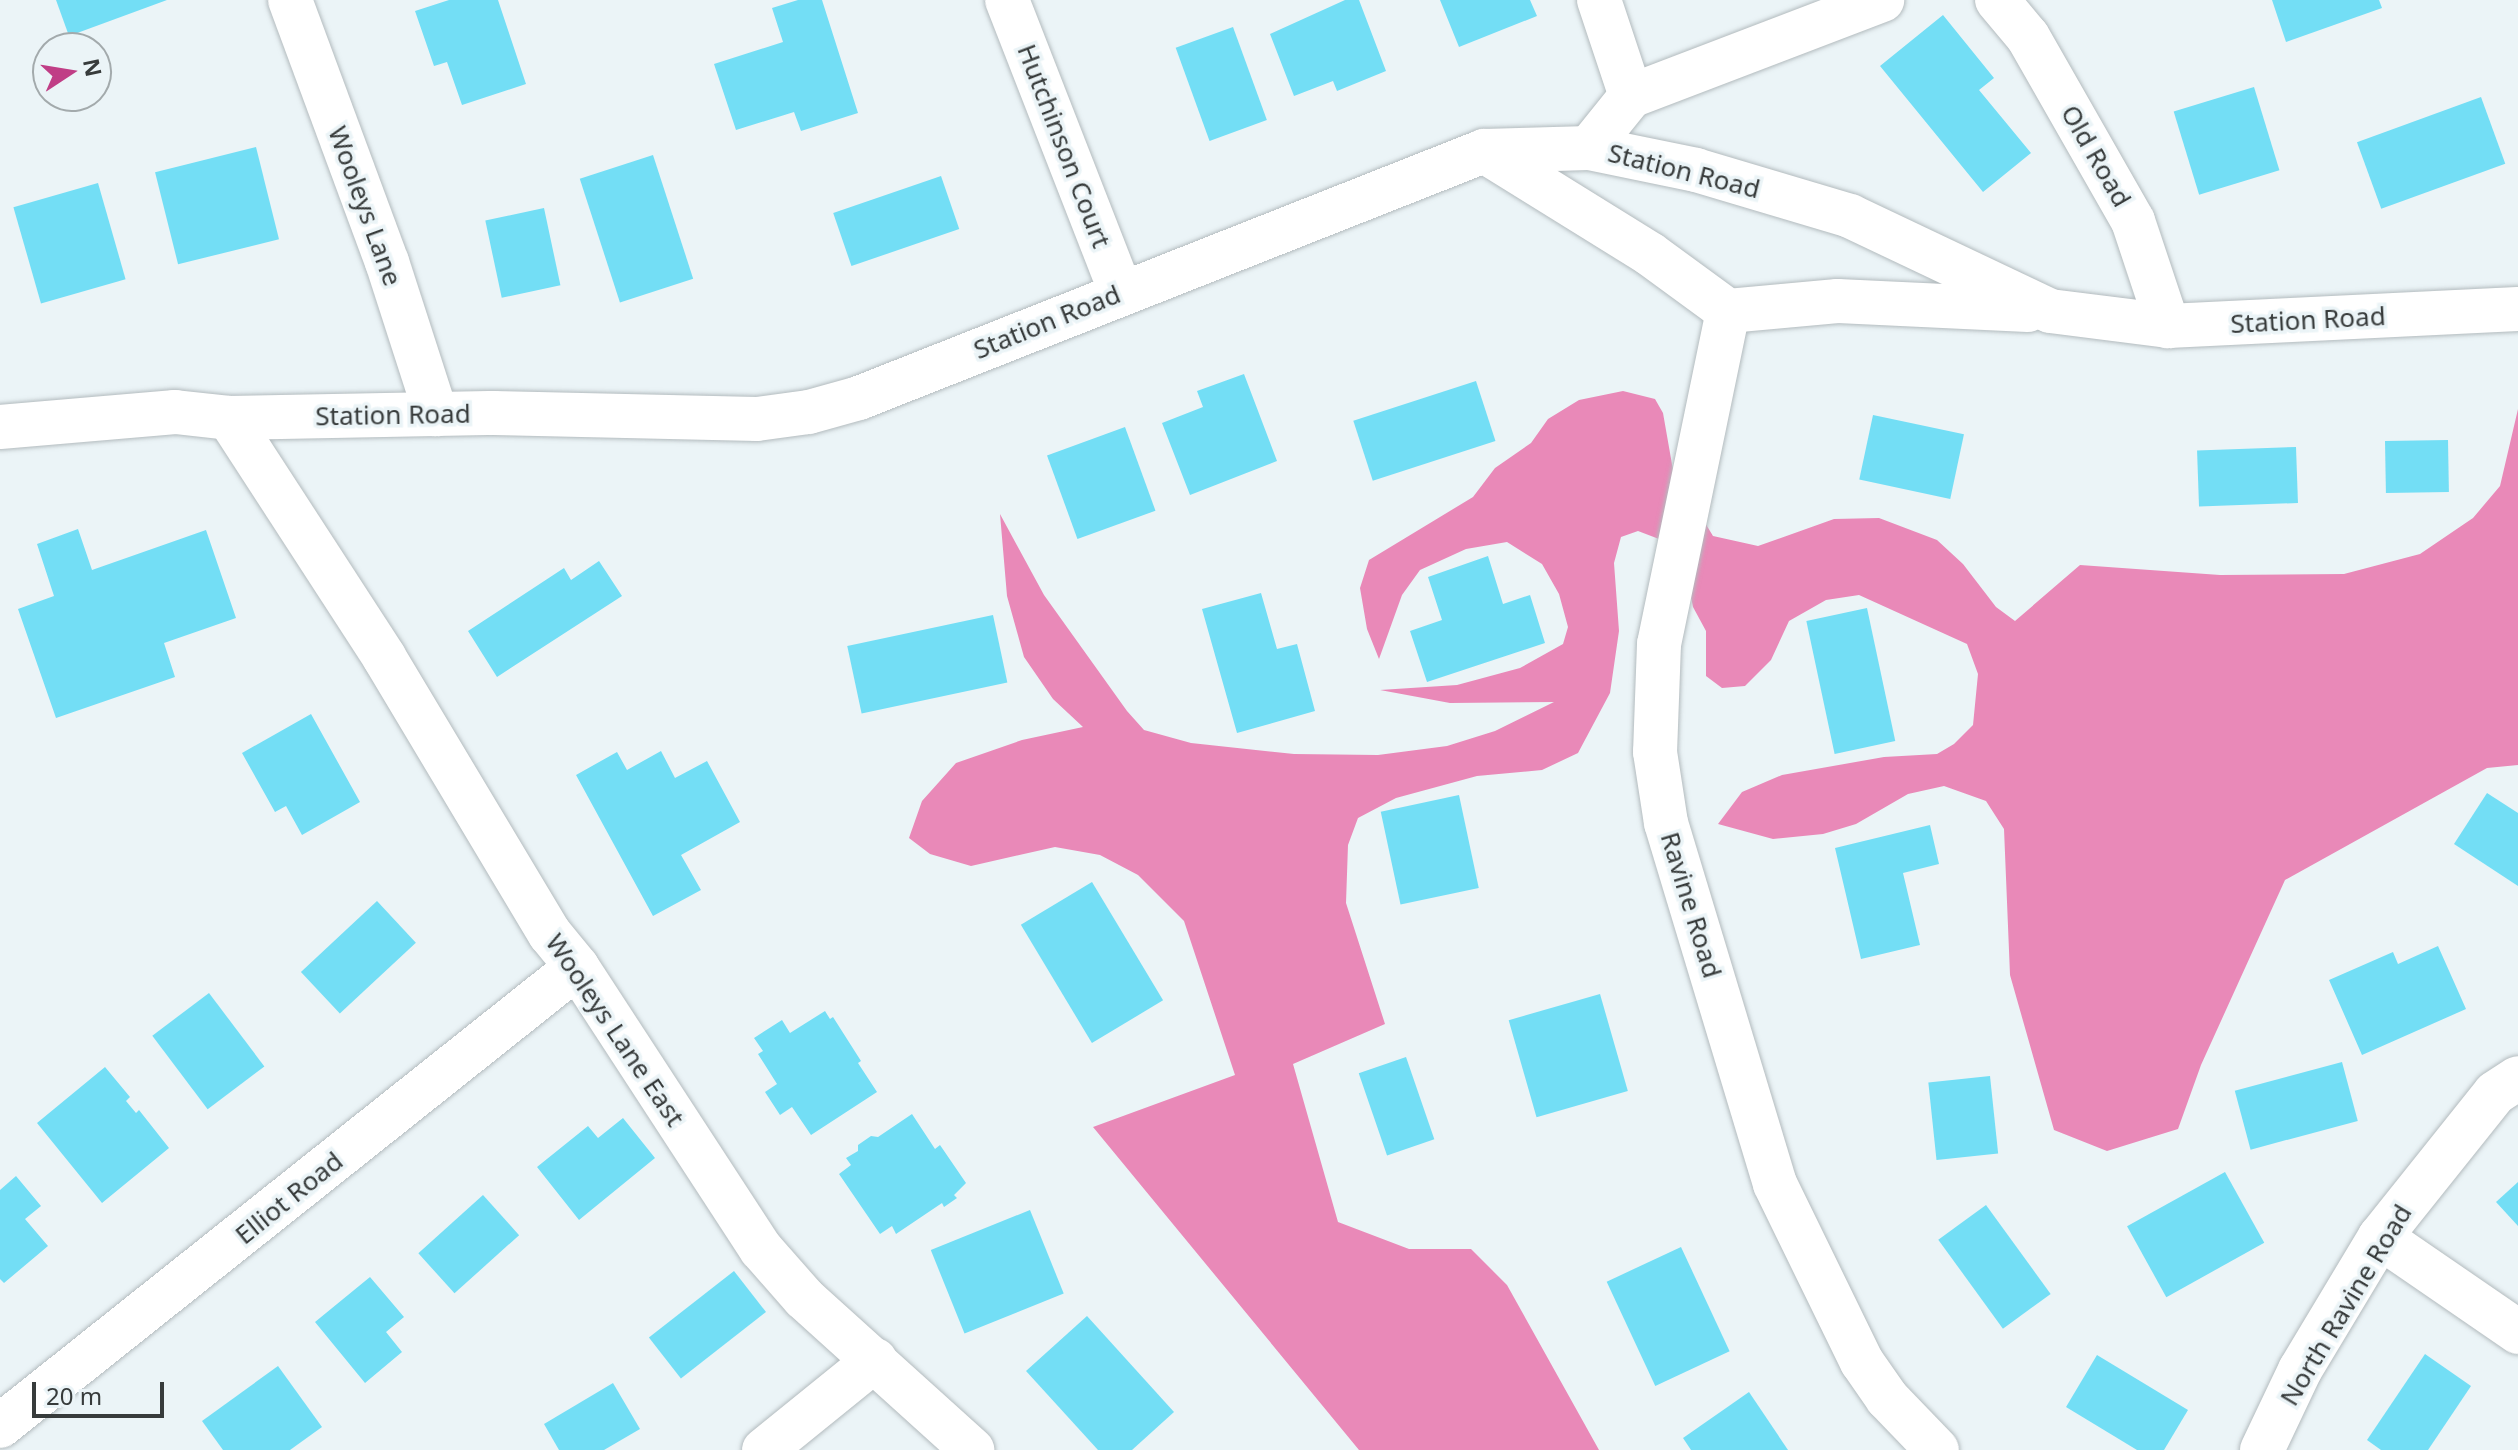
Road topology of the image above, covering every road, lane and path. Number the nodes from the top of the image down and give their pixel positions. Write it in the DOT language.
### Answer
graph roads {
  1 [pos="290,0"];
  2 [pos="1007,0"];
  3 [pos="1599,0"];
  4 [pos="1882,0"];
  5 [pos="1997,0"];
  6 [pos="1631,96"];
  7 [pos="1589,148"];
  8 [pos="1484,151"];
  9 [pos="1121,292"];
  10 [pos="2518,309"];
  11 [pos="1728,311"];
  12 [pos="2050,311"];
  13 [pos="2168,326"];
  14 [pos="436,414"];
  15 [pos="229,418"];
  16 [pos="0,427"];
  17 [pos="577,967"];
  18 [pos="2518,1078"];
  19 [pos="2380,1237"];
  20 [pos="2518,1332"];
  21 [pos="875,1360"];
  22 [pos="0,1426"];
  23 [pos="764,1450"];
  24 [pos="972,1450"];
  25 [pos="1937,1450"];
  26 [pos="2262,1450"];
  1 -- 14 [label="street, Wooleys Lane"];
  2 -- 9 [label="street, Hutchinson Court"];
  3 -- 6 [label="street"];
  4 -- 6 [label="street"];
  5 -- 13 [label="street, Old Road"];
  6 -- 7 [label="street"];
  7 -- 8 [label="street, Station Road"];
  7 -- 12 [label="street, Station Road"];
  8 -- 9 [label="street, Station Road"];
  8 -- 11 [label="street"];
  9 -- 14 [label="street, Station Road"];
  10 -- 13 [label="street, Station Road"];
  11 -- 12 [label="street, Station Road"];
  11 -- 25 [label="street, Ravine Road"];
  12 -- 13 [label="street, Station Road"];
  14 -- 15 [label="street, Station Road"];
  15 -- 16 [label="street, Station Road"];
  15 -- 17 [label="street, Wooleys Lane East"];
  17 -- 21 [label="street, Wooleys Lane East"];
  17 -- 22 [label="street, Elliot Road"];
  18 -- 19 [label="street, North Ravine Road"];
  19 -- 20 [label="street"];
  19 -- 26 [label="street, North Ravine Road"];
  21 -- 23 [label="street"];
  21 -- 24 [label="street, Wooleys Lane East"];
}
